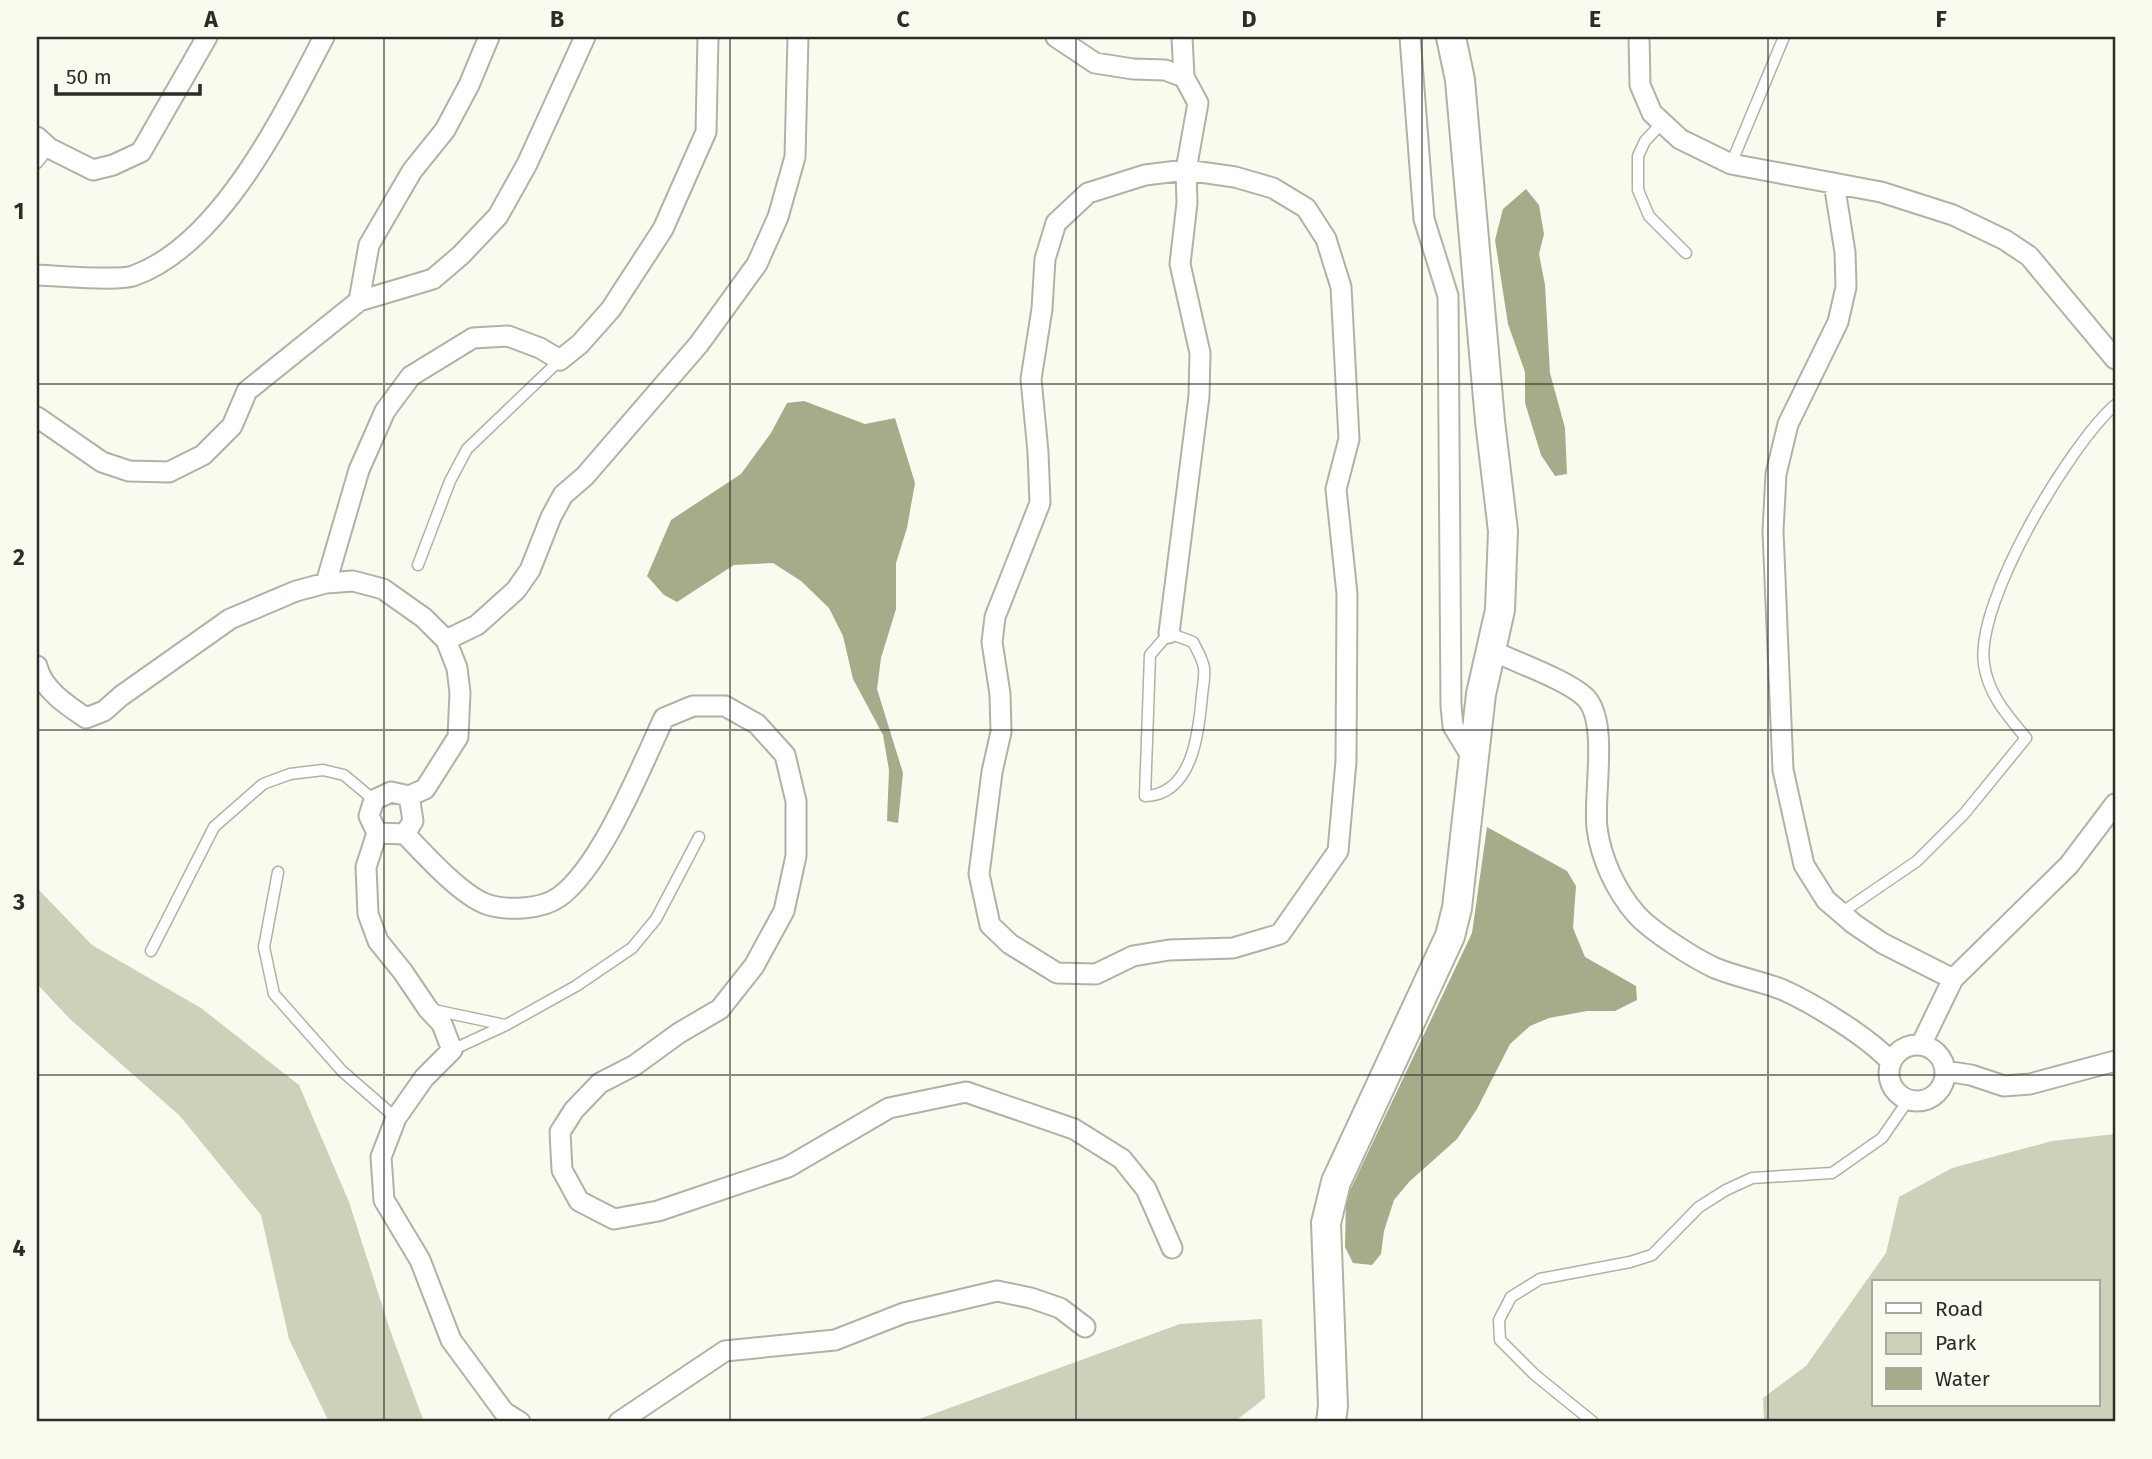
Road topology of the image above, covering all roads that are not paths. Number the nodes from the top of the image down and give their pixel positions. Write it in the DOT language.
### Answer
graph roads {
  1 [pos="206,37"];
  2 [pos="324,37"];
  3 [pos="489,37"];
  4 [pos="585,37"];
  5 [pos="708,37"];
  6 [pos="798,37"];
  7 [pos="1056,37"];
  8 [pos="1182,37"];
  9 [pos="1410,37"];
  10 [pos="1451,37"];
  11 [pos="1639,37"];
  12 [pos="1784,37"];
  13 [pos="1184,77"];
  14 [pos="1662,123"];
  15 [pos="41,150"];
  16 [pos="1731,164"];
  17 [pos="1186,170"];
  18 [pos="1834,183"];
  19 [pos="1686,253"];
  20 [pos="37,275"];
  21 [pos="359,301"];
  22 [pos="2115,359"];
  23 [pos="560,360"];
  24 [pos="2115,405"];
  25 [pos="37,417"];
  26 [pos="418,565"];
  27 [pos="327,583"];
  28 [pos="1169,633"];
  29 [pos="446,640"];
  30 [pos="1491,650"];
  31 [pos="37,666"];
  32 [pos="1473,759"];
  33 [pos="409,796"];
  34 [pos="373,800"];
  35 [pos="2115,804"];
  36 [pos="377,833"];
  37 [pos="405,834"];
  38 [pos="699,837"];
  39 [pos="278,872"];
  40 [pos="1840,913"];
  41 [pos="151,951"];
  42 [pos="1953,979"];
  43 [pos="428,1009"];
  44 [pos="506,1026"];
  45 [pos="1921,1045"];
  46 [pos="452,1049"];
  47 [pos="2115,1061"];
  48 [pos="1891,1062"];
  49 [pos="1945,1070"];
  50 [pos="1909,1099"];
  51 [pos="396,1118"];
  52 [pos="1172,1248"];
  53 [pos="1085,1327"];
  54 [pos="520,1422"];
  55 [pos="619,1422"];
  56 [pos="1331,1422"];
  57 [pos="1594,1422"];
  1 -- 15 [label="street"];
  2 -- 20 [label="street"];
  3 -- 21 [label="street"];
  4 -- 21 [label="street"];
  5 -- 23 [label="street"];
  6 -- 29 [label="street"];
  7 -- 13 [label="street"];
  8 -- 13 [label="street"];
  9 -- 32 [label="street"];
  10 -- 30 [label="street"];
  11 -- 14 [label="street"];
  12 -- 16 [label="lane"];
  13 -- 17 [label="street"];
  14 -- 16 [label="street"];
  14 -- 19 [label="lane"];
  16 -- 18 [label="street"];
  17 -- 17 [label="street"];
  17 -- 28 [label="street"];
  18 -- 22 [label="street"];
  18 -- 40 [label="street"];
  21 -- 25 [label="street"];
  23 -- 26 [label="lane"];
  23 -- 27 [label="street"];
  24 -- 40 [label="lane"];
  27 -- 29 [label="street"];
  27 -- 31 [label="street"];
  28 -- 28 [label="lane"];
  29 -- 33 [label="street"];
  30 -- 32 [label="street"];
  30 -- 48 [label="street"];
  32 -- 56 [label="street"];
  33 -- 34 [label="street"];
  33 -- 37 [label="street"];
  34 -- 36 [label="street"];
  34 -- 41 [label="lane"];
  35 -- 42 [label="street"];
  36 -- 37 [label="street"];
  36 -- 43 [label="street"];
  37 -- 52 [label="street"];
  38 -- 44 [label="lane"];
  39 -- 51 [label="lane"];
  40 -- 42 [label="street"];
  42 -- 45 [label="street"];
  43 -- 44 [label="lane"];
  43 -- 46 [label="street"];
  44 -- 46 [label="lane"];
  45 -- 48 [label="street"];
  45 -- 49 [label="street"];
  46 -- 51 [label="street"];
  47 -- 49 [label="street"];
  48 -- 50 [label="street"];
  49 -- 50 [label="street"];
  50 -- 57 [label="lane"];
  51 -- 54 [label="street"];
  53 -- 55 [label="street"];
}
